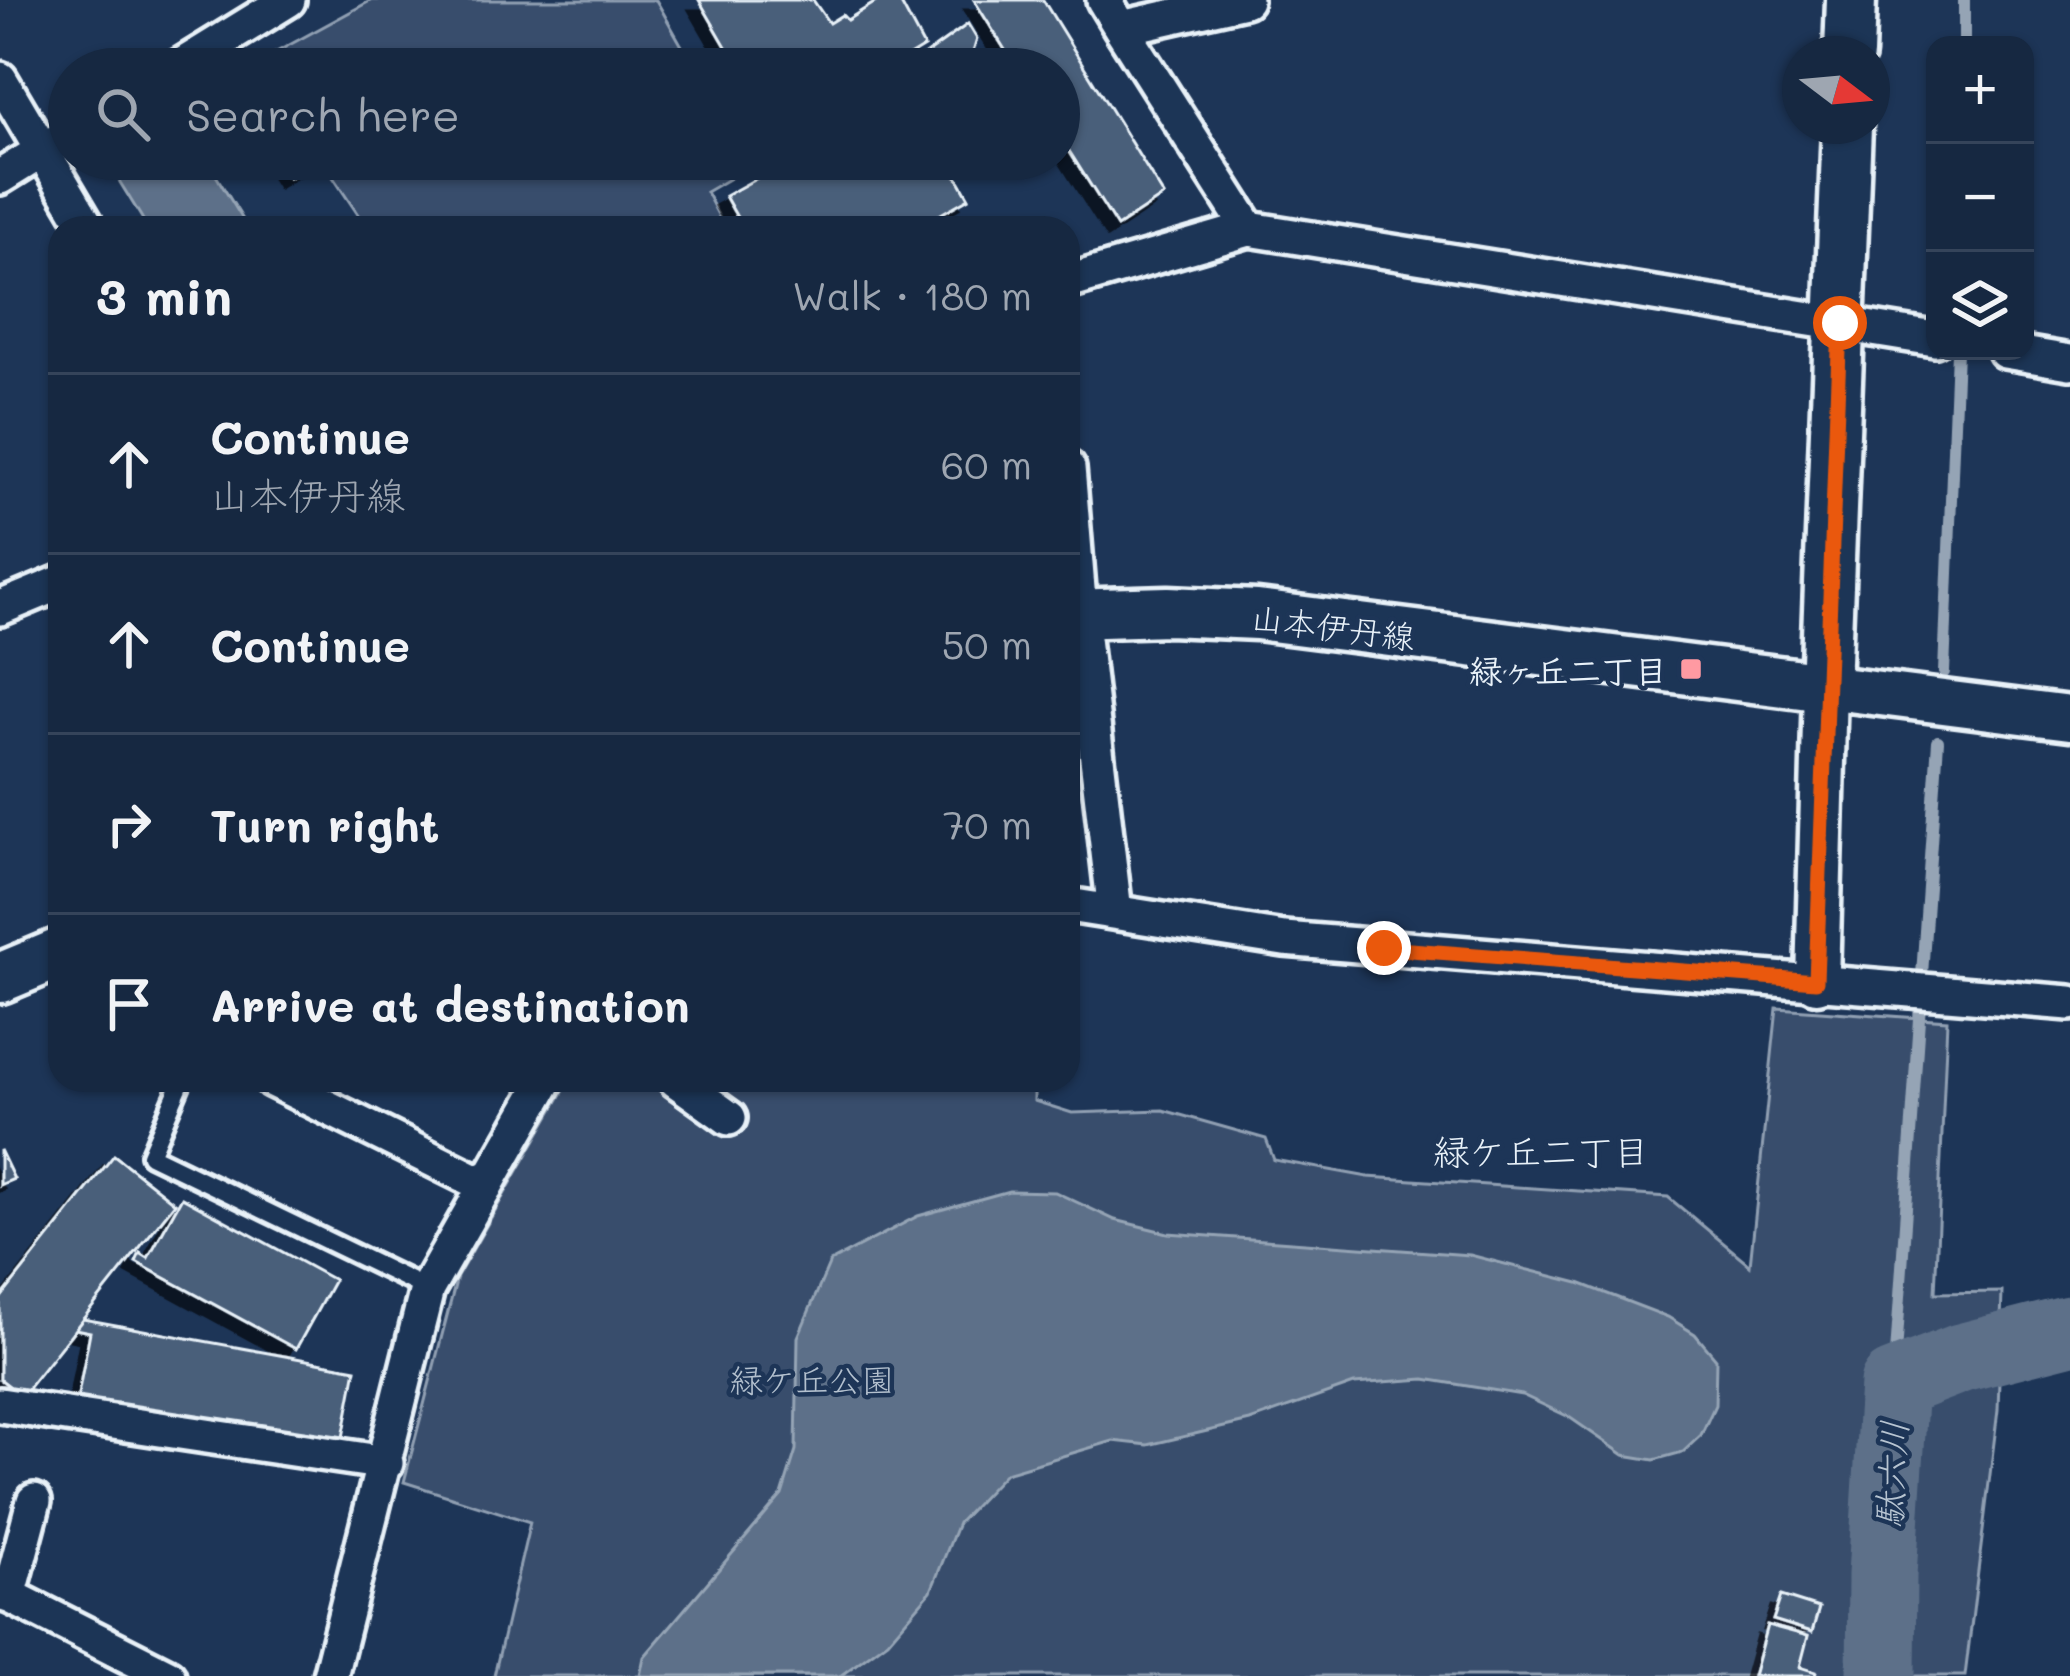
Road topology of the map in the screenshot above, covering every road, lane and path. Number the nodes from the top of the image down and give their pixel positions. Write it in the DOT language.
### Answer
graph roads {
  1 [pos="288,0"];
  2 [pos="1245,0"];
  3 [pos="1851,0"];
  4 [pos="1112,14"];
  5 [pos="1850,36"];
  6 [pos="210,48"];
  7 [pos="0,80"];
  8 [pos="48,133"];
  9 [pos="1846,144"];
  10 [pos="48,147"];
  11 [pos="0,177"];
  12 [pos="70,180"];
  13 [pos="84,216"];
  14 [pos="1249,229"];
  15 [pos="1080,278"];
  16 [pos="1840,323"];
  17 [pos="1926,337"];
  18 [pos="2034,356"];
  19 [pos="2070,362"];
  20 [pos="48,589"];
  21 [pos="0,608"];
  22 [pos="1080,614"];
  23 [pos="1080,658"];
  24 [pos="1825,688"];
  25 [pos="2070,718"];
  26 [pos="1080,907"];
  27 [pos="1115,912"];
  28 [pos="48,957"];
  29 [pos="0,977"];
  30 [pos="1816,981"];
  31 [pos="2070,1003"];
  32 [pos="177,1092"];
  33 [pos="296,1092"];
  34 [pos="539,1092"];
  35 [pos="693,1092"];
  36 [pos="729,1118"];
  37 [pos="486,1186"];
  38 [pos="427,1289"];
  39 [pos="0,1405"];
  40 [pos="386,1463"];
  41 [pos="34,1501"];
  42 [pos="5,1593"];
  43 [pos="168,1676"];
  44 [pos="330,1676"];
  1 -- 6 [label="street"];
  2 -- 4 [label="street"];
  3 -- 5 [label="main road"];
  4 -- 14 [label="street"];
  7 -- 8 [label="street"];
  9 -- 16 [label="main road"];
  10 -- 11 [label="street"];
  12 -- 13 [label="street"];
  14 -- 15 [label="street"];
  14 -- 16 [label="street"];
  16 -- 17 [label="street"];
  16 -- 24 [label="main road"];
  18 -- 19 [label="street"];
  20 -- 21 [label="street"];
  22 -- 24 [label="main road, 山本伊丹線"];
  23 -- 27 [label="street"];
  24 -- 25 [label="street"];
  24 -- 30 [label="street"];
  26 -- 27 [label="street"];
  27 -- 30 [label="street"];
  28 -- 29 [label="main road"];
  30 -- 31 [label="street"];
  32 -- 38 [label="lane"];
  33 -- 37 [label="street"];
  34 -- 37 [label="street"];
  35 -- 36 [label="street"];
  37 -- 38 [label="street"];
  38 -- 40 [label="street"];
  39 -- 40 [label="street"];
  40 -- 44 [label="street"];
  41 -- 42 [label="street"];
  42 -- 43 [label="street"];
}
